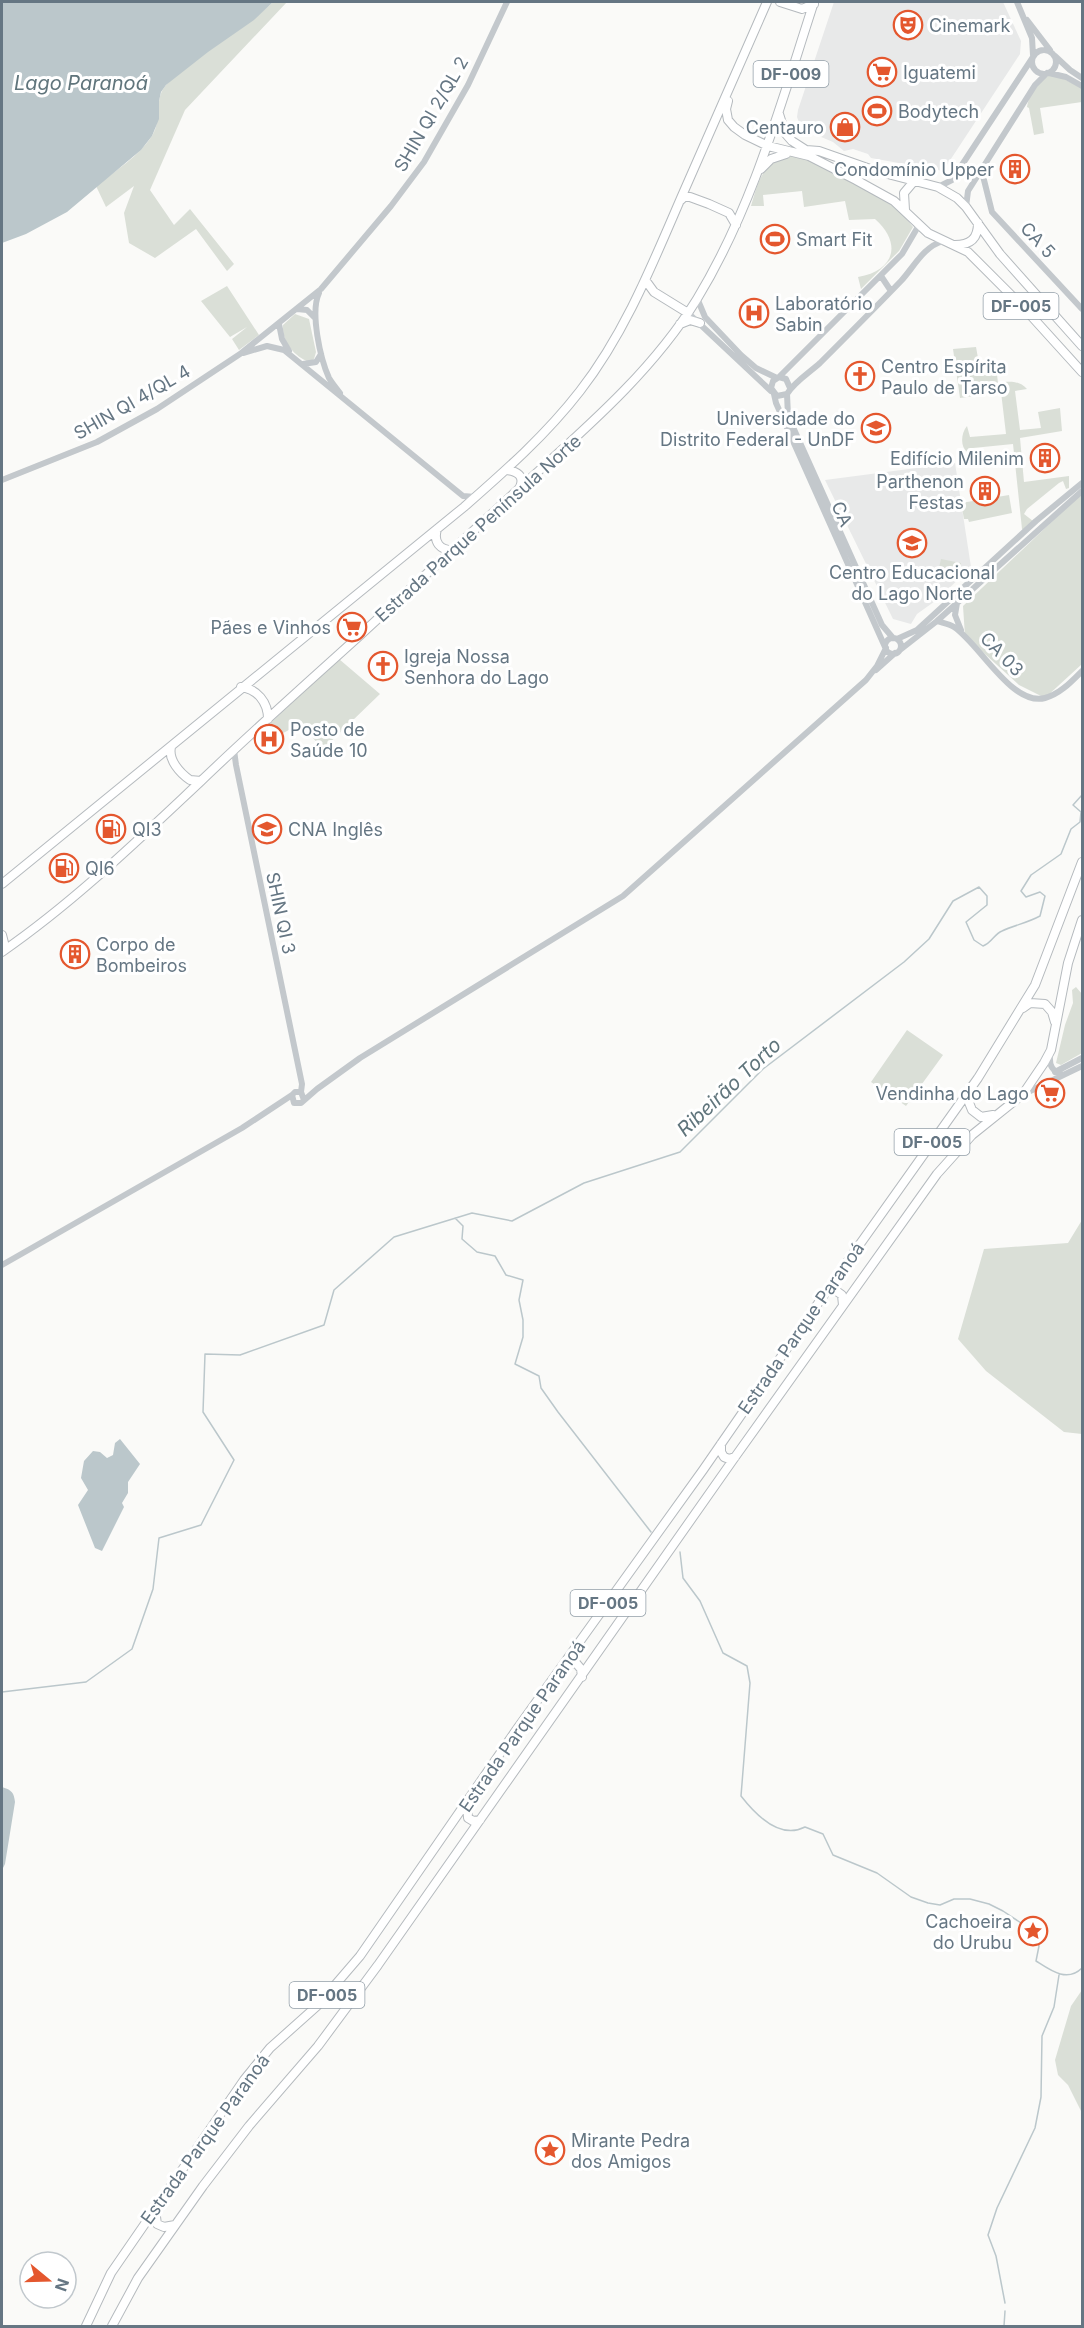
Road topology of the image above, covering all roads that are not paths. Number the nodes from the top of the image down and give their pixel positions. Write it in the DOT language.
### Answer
graph roads {
  1 [pos="507,2"];
  2 [pos="767,2"];
  3 [pos="780,2"];
  4 [pos="1017,2"];
  5 [pos="814,3"];
  6 [pos="1020,11"];
  7 [pos="1053,53"];
  8 [pos="1033,56"];
  9 [pos="737,72"];
  10 [pos="1048,73"];
  11 [pos="1083,78"];
  12 [pos="1083,86"];
  13 [pos="779,113"];
  14 [pos="768,146"];
  15 [pos="797,154"];
  16 [pos="758,172"];
  17 [pos="982,172"];
  18 [pos="915,180"];
  19 [pos="974,184"];
  20 [pos="985,185"];
  21 [pos="938,187"];
  22 [pos="680,201"];
  23 [pos="966,207"];
  24 [pos="905,210"];
  25 [pos="978,224"];
  26 [pos="736,225"];
  27 [pos="919,225"];
  28 [pos="943,240"];
  29 [pos="955,245"];
  30 [pos="881,276"];
  31 [pos="646,281"];
  32 [pos="321,289"];
  33 [pos="891,291"];
  34 [pos="698,298"];
  35 [pos="297,309"];
  36 [pos="1083,309"];
  37 [pos="688,313"];
  38 [pos="316,321"];
  39 [pos="700,323"];
  40 [pos="279,324"];
  41 [pos="679,325"];
  42 [pos="1083,346"];
  43 [pos="240,354"];
  44 [pos="321,354"];
  45 [pos="293,356"];
  46 [pos="303,364"];
  47 [pos="1083,372"];
  48 [pos="778,378"];
  49 [pos="788,391"];
  50 [pos="773,393"];
  51 [pos="342,396"];
  52 [pos="506,470"];
  53 [pos="2,480"];
  54 [pos="1083,483"];
  55 [pos="520,488"];
  56 [pos="1083,491"];
  57 [pos="462,496"];
  58 [pos="475,497"];
  59 [pos="464,507"];
  60 [pos="437,529"];
  61 [pos="454,550"];
  62 [pos="957,603"];
  63 [pos="937,621"];
  64 [pos="962,634"];
  65 [pos="895,638"];
  66 [pos="886,647"];
  67 [pos="897,652"];
  68 [pos="1083,671"];
  69 [pos="873,672"];
  70 [pos="241,687"];
  71 [pos="268,718"];
  72 [pos="171,747"];
  73 [pos="234,750"];
  74 [pos="226,757"];
  75 [pos="236,765"];
  76 [pos="201,781"];
  77 [pos="1083,862"];
  78 [pos="2,884"];
  79 [pos="1083,920"];
  80 [pos="2,935"];
  81 [pos="2,950"];
  82 [pos="1022,1008"];
  83 [pos="1055,1026"];
  84 [pos="1051,1050"];
  85 [pos="1083,1058"];
  86 [pos="1083,1066"];
  87 [pos="297,1067"];
  88 [pos="1055,1072"];
  89 [pos="1064,1075"];
  90 [pos="978,1078"];
  91 [pos="317,1089"];
  92 [pos="302,1092"];
  93 [pos="293,1094"];
  94 [pos="1023,1094"];
  95 [pos="304,1100"];
  96 [pos="294,1103"];
  97 [pos="272,1110"];
  98 [pos="1001,1112"];
  99 [pos="2,1265"];
  100 [pos="828,1289"];
  101 [pos="843,1305"];
  102 [pos="721,1442"];
  103 [pos="735,1457"];
  104 [pos="565,1664"];
  105 [pos="582,1677"];
  106 [pos="468,1802"];
  107 [pos="480,1820"];
  108 [pos="155,2209"];
  109 [pos="175,2225"];
  110 [pos="86,2326"];
  111 [pos="112,2326"];
  1 -- 32 [label="street, SHIN QI 2/QL 2"];
  2 -- 9 [label="main road, Estrada Parque Península Norte / DF-009"];
  3 -- 5 [label="main road"];
  4 -- 6 [label="street"];
  5 -- 13 [label="main road, Estrada Parque Península Norte / DF-009"];
  6 -- 7 [label="street"];
  6 -- 8 [label="street"];
  7 -- 8 [label="street"];
  7 -- 10 [label="street"];
  7 -- 11 [label="street"];
  8 -- 10 [label="street"];
  8 -- 21 [label="street"];
  9 -- 14 [label="main road"];
  9 -- 22 [label="main road, Estrada Parque Península Norte / DF-009"];
  10 -- 12 [label="street"];
  10 -- 17 [label="street"];
  13 -- 14 [label="main road, Estrada Parque Península Norte / DF-009"];
  13 -- 18 [label="main road, DF-005"];
  14 -- 15 [label="main road, DF-005"];
  14 -- 16 [label="main road, Estrada Parque Península Norte / DF-009"];
  15 -- 16 [label="main road"];
  15 -- 24 [label="main road, DF-005"];
  16 -- 26 [label="main road, Estrada Parque Península Norte / DF-009"];
  17 -- 19 [label="street"];
  17 -- 20 [label="street, CA 5"];
  18 -- 21 [label="main road, DF-005"];
  18 -- 24 [label="main road"];
  19 -- 20 [label="street"];
  19 -- 23 [label="street"];
  20 -- 36 [label="street, CA 5"];
  21 -- 23 [label="main road, DF-005"];
  22 -- 26 [label="main road"];
  22 -- 31 [label="main road, Estrada Parque Península Norte / DF-009"];
  23 -- 25 [label="main road, DF-005"];
  24 -- 27 [label="main road, DF-005"];
  25 -- 29 [label="main road"];
  25 -- 42 [label="main road, DF-005"];
  26 -- 34 [label="main road, Estrada Parque Península Norte / DF-009"];
  27 -- 28 [label="main road, DF-005"];
  27 -- 30 [label="street"];
  28 -- 29 [label="main road, DF-005"];
  28 -- 33 [label="street"];
  29 -- 47 [label="main road, DF-005"];
  30 -- 33 [label="street"];
  30 -- 48 [label="street"];
  31 -- 37 [label="main road"];
  31 -- 52 [label="main road, Estrada Parque Península Norte / DF-009"];
  32 -- 35 [label="street, SHIN QI 2/QL 2"];
  32 -- 38 [label="street, SHIN QI 2/QL 2"];
  33 -- 49 [label="street"];
  34 -- 37 [label="main road, Estrada Parque Península Norte / DF-009"];
  34 -- 48 [label="street"];
  35 -- 38 [label="street"];
  35 -- 40 [label="street, SHIN QI 4/QL 4"];
  37 -- 39 [label="street, CA"];
  37 -- 41 [label="main road, Estrada Parque Península Norte / DF-009"];
  38 -- 44 [label="street, SHIN QI 4/QL 4"];
  39 -- 41 [label="main road"];
  39 -- 50 [label="street, CA"];
  40 -- 43 [label="street, SHIN QI 4/QL 4"];
  40 -- 45 [label="street"];
  41 -- 55 [label="main road, Estrada Parque Península Norte / DF-009"];
  43 -- 45 [label="street, SHIN QI 4/QL 4"];
  43 -- 53 [label="street, SHIN QI 4/QL 4"];
  44 -- 46 [label="street"];
  44 -- 51 [label="street, SHIN QI 4/QL 4"];
  45 -- 46 [label="street, SHIN QI 4/QL 4"];
  46 -- 51 [label="street, SHIN QI 4/QL 4"];
  48 -- 49 [label="street"];
  48 -- 50 [label="street"];
  49 -- 50 [label="street"];
  49 -- 65 [label="street, CA"];
  50 -- 66 [label="street, CA"];
  51 -- 57 [label="street, SHIN QI 4/QL 4"];
  52 -- 55 [label="main road"];
  52 -- 58 [label="main road, Estrada Parque Península Norte / DF-009"];
  54 -- 65 [label="street"];
  55 -- 61 [label="main road, Estrada Parque Península Norte / DF-009"];
  56 -- 62 [label="street"];
  57 -- 58 [label="street"];
  57 -- 59 [label="street"];
  58 -- 59 [label="main road, Estrada Parque Península Norte / DF-009"];
  59 -- 60 [label="main road, Estrada Parque Península Norte / DF-009"];
  60 -- 61 [label="main road"];
  60 -- 70 [label="main road, Estrada Parque Península Norte / DF-009"];
  61 -- 71 [label="main road, Estrada Parque Península Norte / DF-009"];
  62 -- 63 [label="street"];
  62 -- 64 [label="street, CA 03"];
  63 -- 64 [label="street, CA 03"];
  63 -- 67 [label="street"];
  64 -- 68 [label="street, CA 03"];
  65 -- 66 [label="street"];
  65 -- 67 [label="street"];
  66 -- 67 [label="street"];
  66 -- 69 [label="street"];
  67 -- 69 [label="street"];
  69 -- 91 [label="street"];
  70 -- 71 [label="main road"];
  70 -- 72 [label="main road, Estrada Parque Península Norte / DF-009"];
  71 -- 73 [label="main road, Estrada Parque Península Norte / DF-009"];
  72 -- 76 [label="main road"];
  72 -- 78 [label="main road, Estrada Parque Península Norte / DF-009"];
  73 -- 74 [label="main road, Estrada Parque Península Norte / DF-009"];
  73 -- 75 [label="street, SHIN QI 3"];
  74 -- 75 [label="street"];
  74 -- 76 [label="main road, Estrada Parque Península Norte / DF-009"];
  75 -- 87 [label="street, SHIN QI 3"];
  76 -- 81 [label="main road, Estrada Parque Península Norte / DF-009"];
  77 -- 82 [label="main road, Estrada Parque Paranoá / DF-005"];
  79 -- 83 [label="main road, Estrada Parque Paranoá / DF-005"];
  80 -- 81 [label="main road"];
  82 -- 83 [label="main road"];
  82 -- 90 [label="main road, Estrada Parque Paranoá / DF-005"];
  83 -- 84 [label="main road, Estrada Parque Paranoá / DF-005"];
  84 -- 88 [label="street"];
  84 -- 94 [label="main road, Estrada Parque Paranoá / DF-005"];
  85 -- 88 [label="street"];
  86 -- 89 [label="street"];
  87 -- 92 [label="street, SHIN QI 3"];
  87 -- 93 [label="street, SHIN QI 3"];
  88 -- 89 [label="street"];
  89 -- 94 [label="street"];
  90 -- 98 [label="main road"];
  90 -- 100 [label="main road, Estrada Parque Paranoá / DF-005"];
  91 -- 92 [label="street"];
  91 -- 95 [label="street"];
  92 -- 93 [label="street"];
  92 -- 95 [label="street, SHIN QI 3"];
  93 -- 96 [label="street"];
  93 -- 97 [label="street"];
  94 -- 98 [label="main road, Estrada Parque Paranoá / DF-005"];
  95 -- 96 [label="street"];
  96 -- 97 [label="street"];
  97 -- 99 [label="street"];
  98 -- 101 [label="main road, Estrada Parque Paranoá / DF-005"];
  100 -- 101 [label="main road"];
  100 -- 102 [label="main road, Estrada Parque Paranoá / DF-005"];
  101 -- 103 [label="main road, Estrada Parque Paranoá / DF-005"];
  102 -- 103 [label="main road"];
  102 -- 104 [label="main road, Estrada Parque Paranoá / DF-005"];
  103 -- 105 [label="main road, Estrada Parque Paranoá / DF-005"];
  104 -- 105 [label="main road"];
  104 -- 106 [label="main road, Estrada Parque Paranoá / DF-005"];
  105 -- 107 [label="main road, Estrada Parque Paranoá / DF-005"];
  106 -- 107 [label="main road"];
  106 -- 108 [label="main road, Estrada Parque Paranoá / DF-005"];
  107 -- 109 [label="main road, Estrada Parque Paranoá / DF-005"];
  108 -- 109 [label="main road"];
  108 -- 110 [label="main road, Estrada Parque Paranoá / DF-005"];
  109 -- 111 [label="main road, Estrada Parque Paranoá / DF-005"];
}
